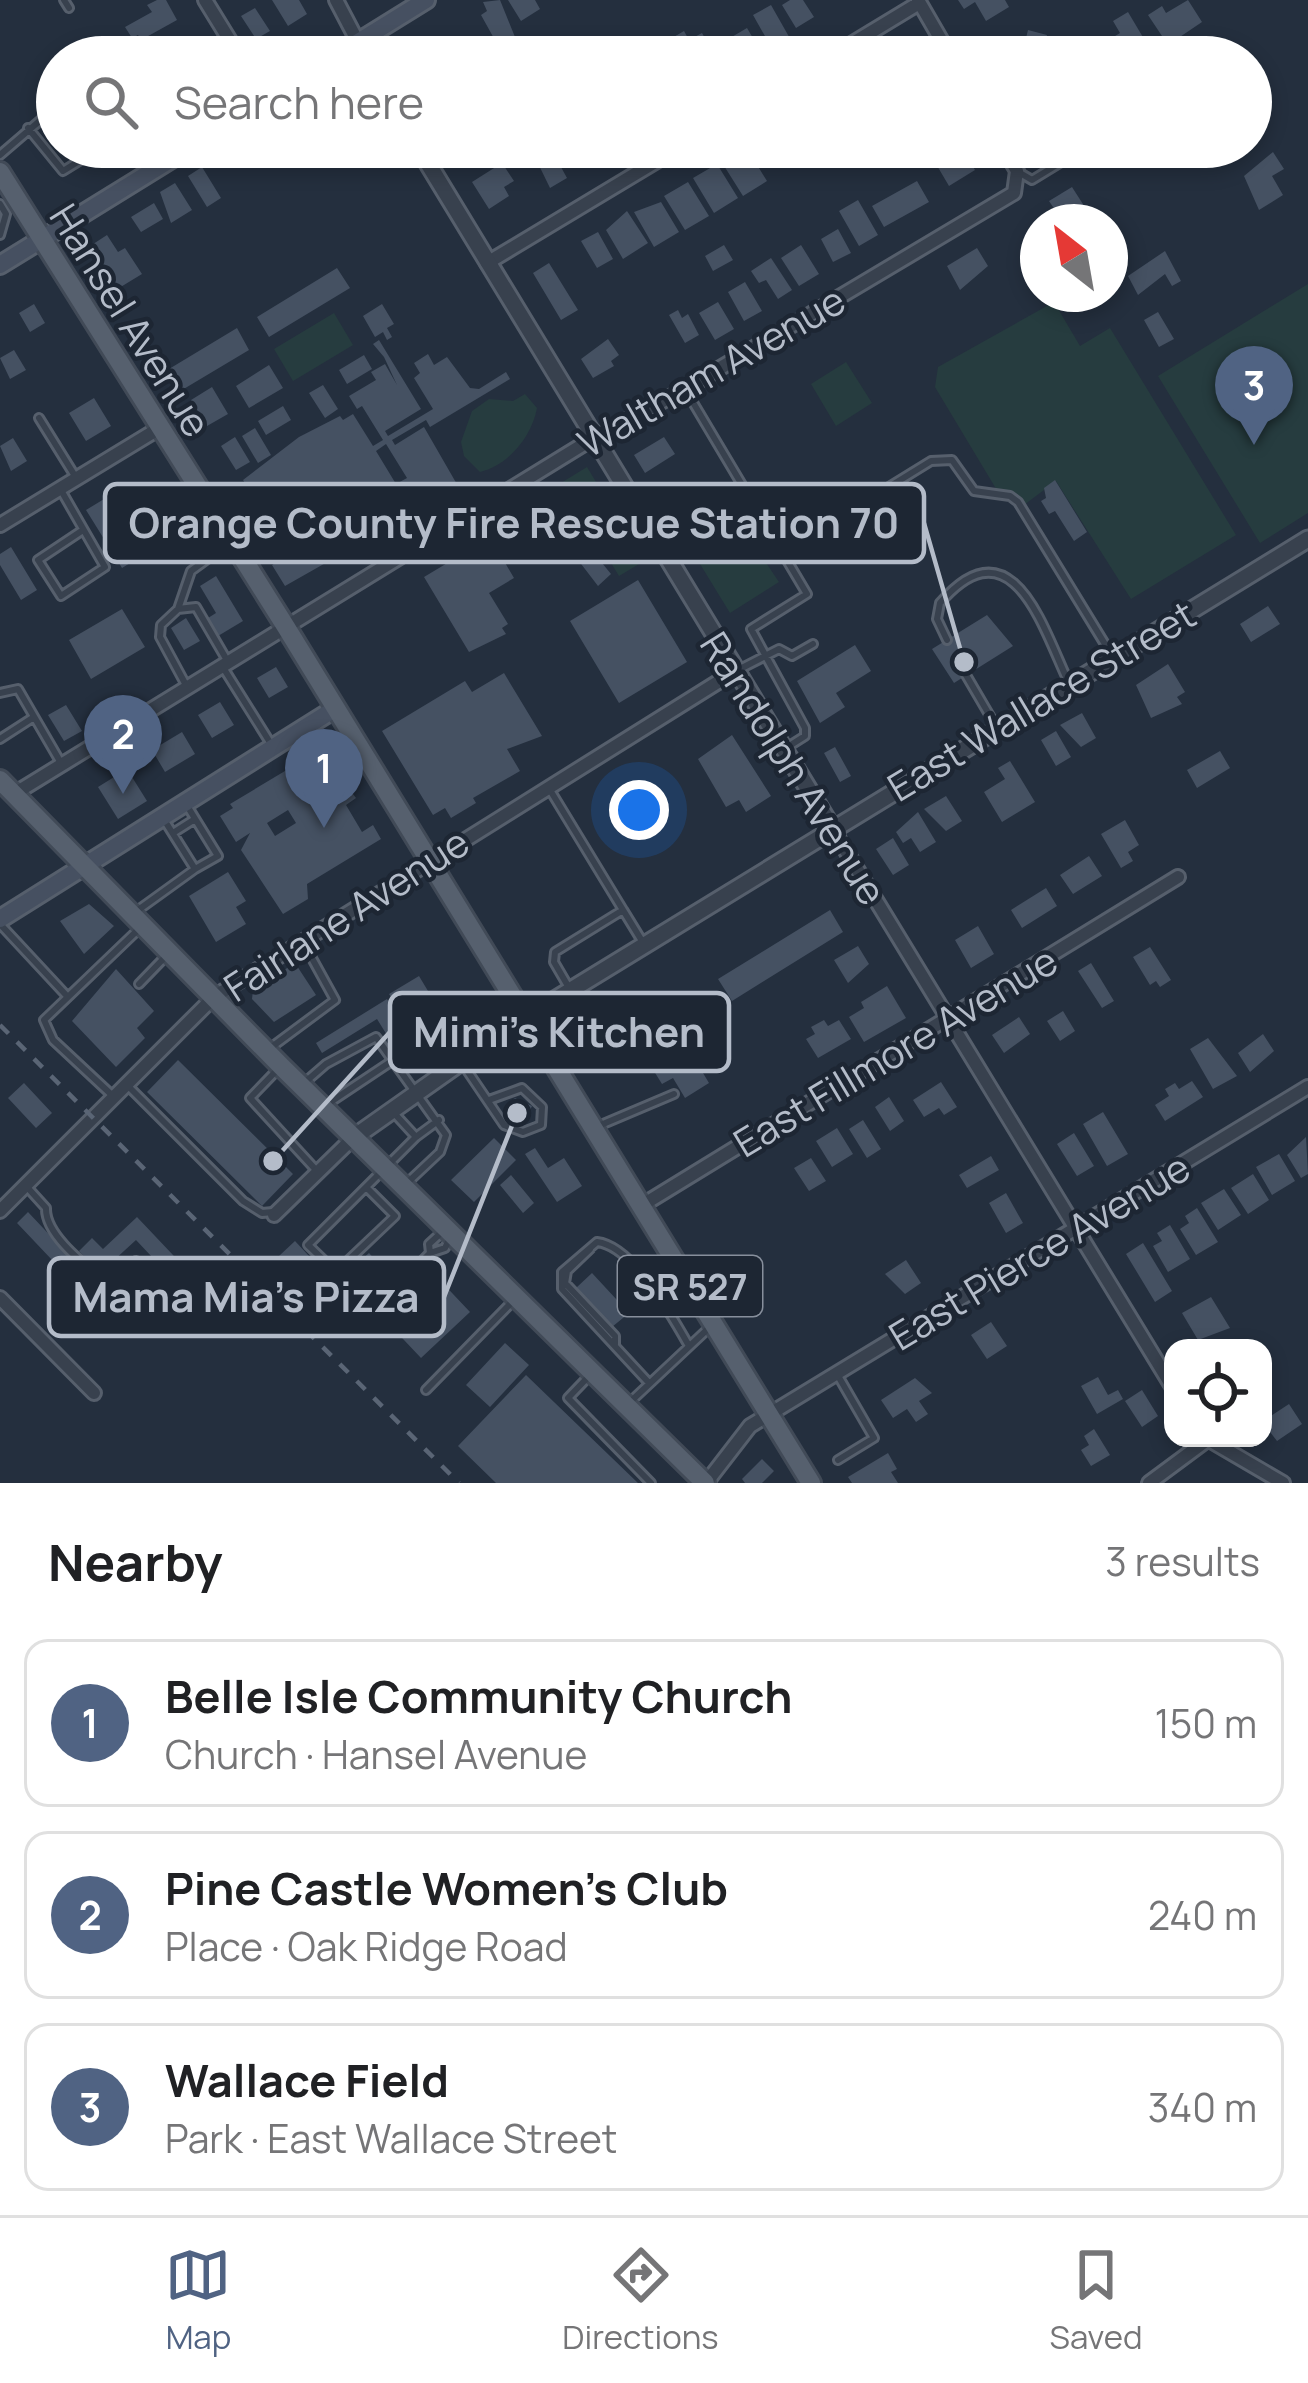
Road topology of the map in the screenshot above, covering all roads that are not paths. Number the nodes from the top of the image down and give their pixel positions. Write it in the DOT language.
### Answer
graph roads {
  1 [pos="205,0"];
  2 [pos="336,0"];
  3 [pos="426,0"];
  4 [pos="918,2"];
  5 [pos="227,36"];
  6 [pos="355,36"];
  7 [pos="379,36"];
  8 [pos="864,36"];
  9 [pos="938,36"];
  10 [pos="36,122"];
  11 [pos="28,128"];
  12 [pos="36,138"];
  13 [pos="0,155"];
  14 [pos="158,168"];
  15 [pos="431,168"];
  16 [pos="645,168"];
  17 [pos="1015,168"];
  18 [pos="1052,168"];
  19 [pos="1017,171"];
  20 [pos="2,190"];
  21 [pos="0,236"];
  22 [pos="42,239"];
  23 [pos="488,263"];
  24 [pos="0,265"];
  25 [pos="685,389"];
  26 [pos="39,418"];
  27 [pos="158,429"];
  28 [pos="592,439"];
  29 [pos="77,478"];
  30 [pos="60,488"];
  31 [pos="0,525"];
  32 [pos="83,530"];
  33 [pos="1308,539"];
  34 [pos="231,542"];
  35 [pos="782,553"];
  36 [pos="178,609"];
  37 [pos="286,627"];
  38 [pos="947,640"];
  39 [pos="813,644"];
  40 [pos="762,655"];
  41 [pos="1113,657"];
  42 [pos="225,664"];
  43 [pos="734,671"];
  44 [pos="966,675"];
  45 [pos="1070,684"];
  46 [pos="187,687"];
  47 [pos="0,693"];
  48 [pos="336,708"];
  49 [pos="34,717"];
  50 [pos="998,728"];
  51 [pos="0,739"];
  52 [pos="272,747"];
  53 [pos="783,749"];
  54 [pos="62,764"];
  55 [pos="548,786"];
  56 [pos="7,787"];
  57 [pos="184,801"];
  58 [pos="161,815"];
  59 [pos="195,819"];
  60 [pos="832,828"];
  61 [pos="172,833"];
  62 [pos="428,860"];
  63 [pos="84,863"];
  64 [pos="195,869"];
  65 [pos="1178,877"];
  66 [pos="623,910"];
  67 [pos="139,918"];
  68 [pos="0,922"];
  69 [pos="302,940"];
  70 [pos="644,944"];
  71 [pos="171,951"];
  72 [pos="140,984"];
  73 [pos="570,990"];
  74 [pos="66,995"];
  75 [pos="214,997"];
  76 [pos="525,1018"];
  77 [pos="948,1021"];
  78 [pos="267,1051"];
  79 [pos="460,1060"];
  80 [pos="392,1061"];
  81 [pos="281,1066"];
  82 [pos="127,1084"];
  83 [pos="301,1086"];
  84 [pos="1308,1087"];
  85 [pos="414,1092"];
  86 [pos="674,1094"];
  87 [pos="113,1097"];
  88 [pos="489,1100"];
  89 [pos="323,1108"];
  90 [pos="391,1110"];
  91 [pos="439,1120"];
  92 [pos="593,1129"];
  93 [pos="416,1137"];
  94 [pos="353,1138"];
  95 [pos="385,1169"];
  96 [pos="316,1170"];
  97 [pos="25,1185"];
  98 [pos="403,1187"];
  99 [pos="367,1188"];
  100 [pos="641,1206"];
  101 [pos="0,1211"];
  102 [pos="275,1213"];
  103 [pos="1076,1229"];
  104 [pos="448,1232"];
  105 [pos="430,1253"];
  106 [pos="136,1261"];
  107 [pos="0,1298"];
  108 [pos="516,1298"];
  109 [pos="360,1324"];
  110 [pos="713,1324"];
  111 [pos="689,1346"];
  112 [pos="592,1372"];
  113 [pos="1164,1373"];
  114 [pos="837,1374"];
  115 [pos="649,1383"];
  116 [pos="426,1390"];
  117 [pos="94,1393"];
  118 [pos="627,1406"];
  119 [pos="769,1415"];
  120 [pos="1196,1447"];
  121 [pos="1221,1447"];
  122 [pos="838,1460"];
  123 [pos="808,1482"];
  124 [pos="651,1483"];
  125 [pos="706,1483"];
  126 [pos="1149,1483"];
  127 [pos="1283,1483"];
  1 -- 5 [label="street"];
  2 -- 6 [label="street"];
  3 -- 7 [label="main road"];
  4 -- 8 [label="street"];
  4 -- 9 [label="street"];
  10 -- 11 [label="lane"];
  11 -- 12 [label="lane"];
  11 -- 13 [label="lane"];
  14 -- 22 [label="main road"];
  15 -- 23 [label="street, Randolph Avenue"];
  16 -- 23 [label="street"];
  17 -- 19 [label="street"];
  18 -- 19 [label="lane"];
  19 -- 25 [label="street, Waltham Avenue"];
  20 -- 21 [label="lane"];
  20 -- 22 [label="main road, Hansel Avenue / SR 527"];
  22 -- 24 [label="main road"];
  22 -- 27 [label="main road, Hansel Avenue / SR 527"];
  23 -- 28 [label="street, Randolph Avenue"];
  25 -- 28 [label="street, Waltham Avenue"];
  25 -- 35 [label="lane"];
  26 -- 29 [label="lane"];
  27 -- 29 [label="street"];
  27 -- 34 [label="main road, Hansel Avenue / SR 527"];
  28 -- 37 [label="street, Waltham Avenue"];
  28 -- 43 [label="street, Randolph Avenue"];
  29 -- 30 [label="street"];
  30 -- 31 [label="street"];
  30 -- 32 [label="lane"];
  32 -- 32 [label="lane"];
  33 -- 41 [label="street, East Wallace Street"];
  34 -- 36 [label="lane"];
  34 -- 37 [label="main road, Hansel Avenue / SR 527"];
  35 -- 40 [label="lane"];
  35 -- 41 [label="lane"];
  36 -- 42 [label="lane"];
  36 -- 46 [label="lane"];
  37 -- 42 [label="street, Waltham Avenue"];
  37 -- 48 [label="main road, Hansel Avenue / SR 527"];
  38 -- 45 [label="lane"];
  39 -- 40 [label="lane"];
  40 -- 43 [label="lane"];
  40 -- 53 [label="lane"];
  41 -- 45 [label="street, East Wallace Street"];
  42 -- 46 [label="street, Waltham Avenue"];
  42 -- 52 [label="lane"];
  43 -- 53 [label="street, Randolph Avenue"];
  43 -- 55 [label="street, Fairlane Avenue"];
  44 -- 50 [label="lane"];
  45 -- 50 [label="street, East Wallace Street"];
  46 -- 54 [label="street, Waltham Avenue"];
  47 -- 49 [label="lane"];
  48 -- 52 [label="main road"];
  48 -- 62 [label="main road, Hansel Avenue / SR 527"];
  49 -- 51 [label="lane"];
  49 -- 54 [label="lane"];
  50 -- 60 [label="street, East Wallace Street"];
  52 -- 57 [label="main road"];
  53 -- 60 [label="street, Randolph Avenue"];
  54 -- 56 [label="street, Waltham Avenue"];
  55 -- 62 [label="street, Fairlane Avenue"];
  55 -- 66 [label="lane"];
  56 -- 63 [label="main road, SR 527"];
  57 -- 58 [label="main road"];
  57 -- 59 [label="lane"];
  58 -- 61 [label="lane"];
  58 -- 63 [label="main road"];
  59 -- 61 [label="lane"];
  59 -- 64 [label="lane"];
  60 -- 70 [label="street, East Wallace Street"];
  60 -- 77 [label="street, Randolph Avenue"];
  61 -- 64 [label="lane"];
  62 -- 69 [label="street, Fairlane Avenue"];
  62 -- 76 [label="main road, Hansel Avenue / SR 527"];
  63 -- 67 [label="main road, SR 527"];
  63 -- 68 [label="main road"];
  64 -- 67 [label="lane"];
  65 -- 77 [label="street, East Fillmore Avenue"];
  66 -- 70 [label="lane"];
  66 -- 73 [label="lane"];
  67 -- 71 [label="main road, SR 527"];
  67 -- 74 [label="lane"];
  68 -- 74 [label="lane"];
  69 -- 75 [label="street, Fairlane Avenue"];
  69 -- 78 [label="lane"];
  70 -- 73 [label="street, East Wallace Street"];
  71 -- 72 [label="lane"];
  71 -- 75 [label="main road, SR 527"];
  73 -- 76 [label="street, East Wallace Street"];
  74 -- 87 [label="lane"];
  75 -- 78 [label="main road, SR 527"];
  75 -- 82 [label="street, Fairlane Avenue"];
  76 -- 79 [label="street, East Wallace Street"];
  76 -- 92 [label="main road, Hansel Avenue / SR 527"];
  77 -- 100 [label="street, East Fillmore Avenue"];
  77 -- 103 [label="street, Randolph Avenue"];
  78 -- 81 [label="main road, SR 527"];
  79 -- 85 [label="street, East Wallace Street"];
  79 -- 88 [label="lane"];
  80 -- 83 [label="lane"];
  80 -- 85 [label="lane"];
  80 -- 89 [label="lane"];
  81 -- 83 [label="main road, SR 527"];
  81 -- 96 [label="lane"];
  82 -- 87 [label="street, Fairlane Avenue"];
  82 -- 102 [label="lane"];
  83 -- 89 [label="main road, SR 527"];
  84 -- 103 [label="street, East Pierce Avenue"];
  85 -- 90 [label="street, East Wallace Street"];
  85 -- 91 [label="lane"];
  86 -- 92 [label="lane"];
  87 -- 97 [label="street, Fairlane Avenue"];
  88 -- 88 [label="lane"];
  89 -- 94 [label="main road, SR 527"];
  90 -- 93 [label="lane"];
  90 -- 94 [label="street, East Wallace Street"];
  91 -- 93 [label="lane"];
  91 -- 98 [label="lane"];
  92 -- 100 [label="main road, Hansel Avenue / SR 527"];
  93 -- 95 [label="lane"];
  94 -- 95 [label="main road, SR 527"];
  94 -- 96 [label="street"];
  95 -- 98 [label="main road, SR 527"];
  95 -- 99 [label="lane"];
  96 -- 102 [label="street"];
  97 -- 101 [label="street, Fairlane Avenue"];
  97 -- 106 [label="lane"];
  98 -- 104 [label="main road, SR 527"];
  99 -- 99 [label="lane"];
  100 -- 110 [label="main road, Hansel Avenue / SR 527"];
  103 -- 113 [label="street, Randolph Avenue"];
  103 -- 114 [label="street, East Pierce Avenue"];
  104 -- 105 [label="lane"];
  104 -- 105 [label="lane"];
  104 -- 108 [label="main road, SR 527"];
  105 -- 109 [label="lane"];
  107 -- 117 [label="street"];
  108 -- 112 [label="main road, SR 527"];
  108 -- 116 [label="lane"];
  110 -- 111 [label="lane"];
  110 -- 119 [label="main road, Hansel Avenue / SR 527"];
  111 -- 115 [label="lane"];
  111 -- 115 [label="lane"];
  112 -- 118 [label="main road, SR 527"];
  112 -- 124 [label="lane"];
  114 -- 119 [label="street, East Pierce Avenue"];
  114 -- 122 [label="lane"];
  115 -- 118 [label="lane"];
  118 -- 125 [label="main road, SR 527"];
  119 -- 123 [label="main road, Hansel Avenue / SR 527"];
  119 -- 125 [label="street, East Pierce Avenue"];
  120 -- 126 [label="street"];
  121 -- 127 [label="street"];
}
